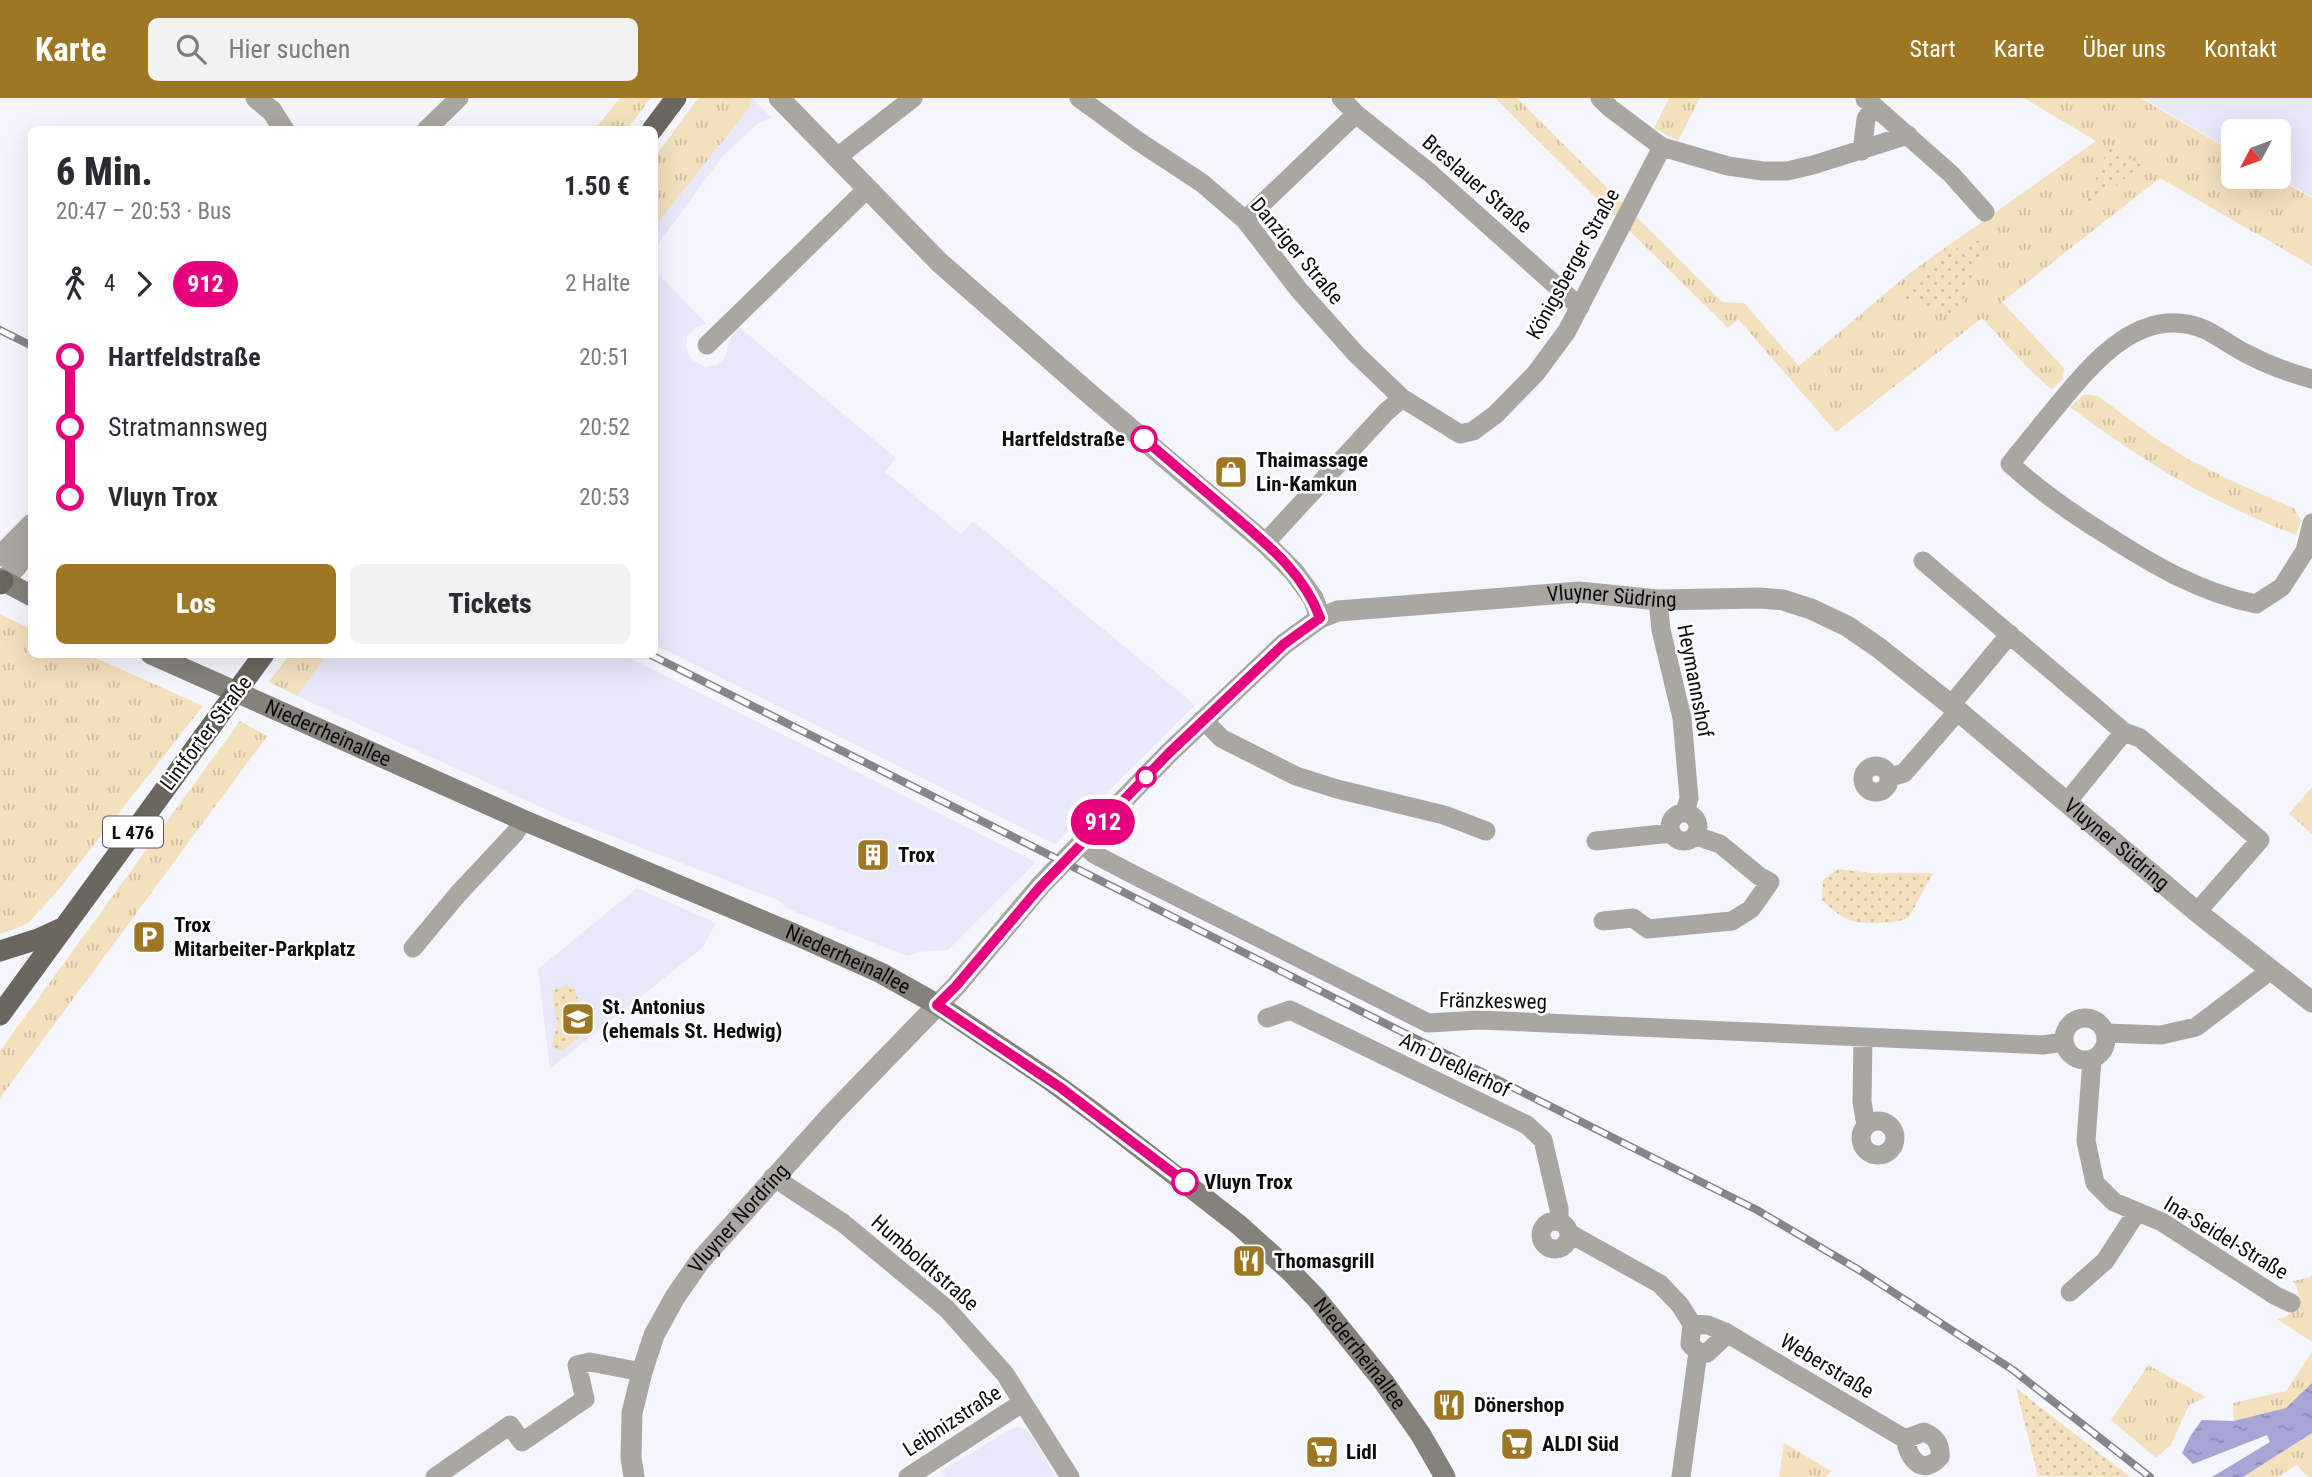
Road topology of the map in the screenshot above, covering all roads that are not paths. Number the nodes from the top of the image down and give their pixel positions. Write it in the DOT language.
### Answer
graph roads {
  1 [pos="256,98"];
  2 [pos="459,98"];
  3 [pos="676,98"];
  4 [pos="779,98"];
  5 [pos="913,98"];
  6 [pos="1079,98"];
  7 [pos="1341,98"];
  8 [pos="1600,98"];
  9 [pos="1869,102"];
  10 [pos="1356,114"];
  11 [pos="281,126"];
  12 [pos="430,126"];
  13 [pos="655,126"];
  14 [pos="1908,135"];
  15 [pos="1662,147"];
  16 [pos="1862,150"];
  17 [pos="836,158"];
  18 [pos="867,189"];
  19 [pos="1985,212"];
  20 [pos="1245,220"];
  21 [pos="1580,307"];
  22 [pos="707,345"];
  23 [pos="2312,379"];
  24 [pos="1402,398"];
  25 [pos="2312,523"];
  26 [pos="28,528"];
  27 [pos="1265,543"];
  28 [pos="28,551"];
  29 [pos="0,556"];
  30 [pos="1923,561"];
  31 [pos="1,581"];
  32 [pos="28,594"];
  33 [pos="1658,600"];
  34 [pos="1320,618"];
  35 [pos="2010,634"];
  36 [pos="160,658"];
  37 [pos="261,658"];
  38 [pos="1955,708"];
  39 [pos="1203,719"];
  40 [pos="2124,732"];
  41 [pos="1890,777"];
  42 [pos="2067,802"];
  43 [pos="1685,812"];
  44 [pos="523,820"];
  45 [pos="1486,831"];
  46 [pos="1671,834"];
  47 [pos="1696,836"];
  48 [pos="1596,841"];
  49 [pos="1082,843"];
  50 [pos="2197,912"];
  51 [pos="1602,921"];
  52 [pos="62,928"];
  53 [pos="413,948"];
  54 [pos="0,951"];
  55 [pos="2271,970"];
  56 [pos="2312,1002"];
  57 [pos="937,1005"];
  58 [pos="2,1007"];
  59 [pos="1268,1018"];
  60 [pos="2105,1033"];
  61 [pos="1863,1037"];
  62 [pos="2063,1042"];
  63 [pos="2092,1059"];
  64 [pos="1866,1125"];
  65 [pos="773,1177"];
  66 [pos="2137,1212"];
  67 [pos="2070,1292"];
  68 [pos="2291,1303"];
  69 [pos="1692,1324"];
  70 [pos="1725,1332"];
  71 [pos="1698,1352"];
  72 [pos="642,1372"];
  73 [pos="1022,1403"];
  74 [pos="1905,1439"];
  75 [pos="435,1477"];
  76 [pos="634,1477"];
  77 [pos="908,1477"];
  78 [pos="1070,1477"];
  79 [pos="1446,1477"];
  80 [pos="1681,1477"];
  1 -- 11 [label="street"];
  2 -- 12 [label="street"];
  3 -- 13 [label="main road"];
  4 -- 17 [label="street"];
  5 -- 17 [label="street"];
  6 -- 20 [label="street, Danziger Straße"];
  7 -- 10 [label="street, Breslauer Straße"];
  8 -- 15 [label="street"];
  9 -- 14 [label="street"];
  9 -- 16 [label="street"];
  10 -- 20 [label="street"];
  10 -- 21 [label="street, Breslauer Straße"];
  14 -- 16 [label="street"];
  14 -- 19 [label="street"];
  15 -- 16 [label="street"];
  15 -- 21 [label="street, Königsberger Straße"];
  17 -- 18 [label="street"];
  18 -- 22 [label="street"];
  18 -- 27 [label="street"];
  20 -- 24 [label="street, Danziger Straße"];
  21 -- 24 [label="street, Königsberger Straße"];
  23 -- 25 [label="street"];
  24 -- 27 [label="street"];
  26 -- 29 [label="street"];
  27 -- 34 [label="street"];
  28 -- 31 [label="street"];
  30 -- 35 [label="street"];
  31 -- 32 [label="main road"];
  33 -- 34 [label="street, Vluyner Südring"];
  33 -- 38 [label="street, Vluyner Südring"];
  33 -- 43 [label="street, Heymannshof"];
  34 -- 39 [label="street, Vluyner Südring"];
  35 -- 38 [label="street"];
  35 -- 40 [label="street"];
  36 -- 44 [label="main road, Niederrheinallee"];
  37 -- 52 [label="main road, Lintforter Straße / L 476, bridge"];
  38 -- 41 [label="street"];
  38 -- 42 [label="street, Vluyner Südring"];
  39 -- 45 [label="street"];
  39 -- 49 [label="street, Vluyner Südring"];
  40 -- 42 [label="street"];
  40 -- 50 [label="street"];
  42 -- 50 [label="street, Vluyner Südring"];
  43 -- 46 [label="street, Heymannshof"];
  43 -- 47 [label="street, Heymannshof"];
  44 -- 53 [label="street"];
  44 -- 57 [label="main road, Niederrheinallee"];
  46 -- 47 [label="street"];
  46 -- 48 [label="street"];
  47 -- 51 [label="street"];
  49 -- 57 [label="street, Vluyner Südring"];
  49 -- 61 [label="street, Fränzkesweg"];
  50 -- 55 [label="street, Vluyner Südring"];
  52 -- 54 [label="main road"];
  52 -- 58 [label="main road, Lintforter Straße / L 476"];
  55 -- 56 [label="street, Vluyner Südring"];
  55 -- 60 [label="street"];
  57 -- 65 [label="street, Vluyner Nordring"];
  57 -- 79 [label="main road, Niederrheinallee"];
  59 -- 69 [label="street, Am Dreßlerhof"];
  60 -- 62 [label="street"];
  60 -- 63 [label="street"];
  61 -- 62 [label="street, Fränzkesweg"];
  61 -- 64 [label="street"];
  62 -- 63 [label="street"];
  63 -- 66 [label="street, Ina-Seidel-Straße"];
  65 -- 72 [label="street, Vluyner Nordring"];
  65 -- 73 [label="street, Humboldtstraße"];
  66 -- 67 [label="street, Ina-Seidel-Straße"];
  66 -- 68 [label="street, Ina-Seidel-Straße"];
  69 -- 70 [label="street, Weberstraße"];
  69 -- 71 [label="street"];
  70 -- 71 [label="street"];
  70 -- 74 [label="street, Weberstraße"];
  71 -- 80 [label="street"];
  72 -- 75 [label="street"];
  72 -- 76 [label="street, Vluyner Nordring"];
  73 -- 77 [label="street, Leibnizstraße"];
  73 -- 78 [label="street, Humboldtstraße"];
}
